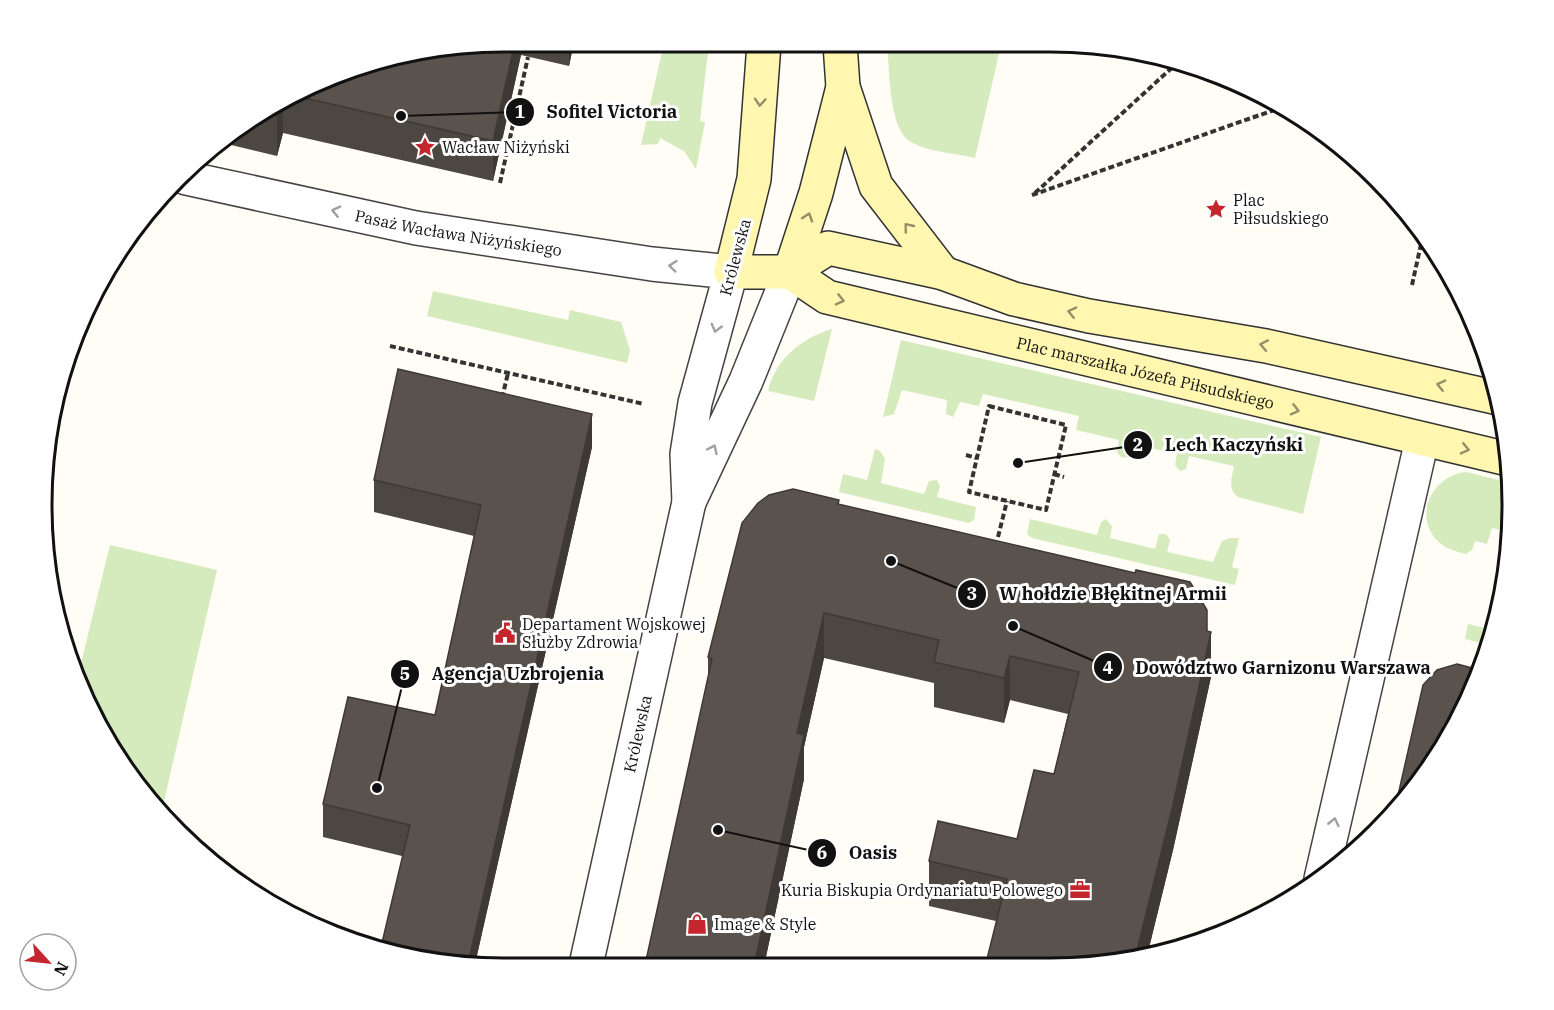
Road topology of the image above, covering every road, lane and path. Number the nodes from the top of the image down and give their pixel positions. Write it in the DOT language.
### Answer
graph roads {
  1 [pos="763,52"];
  2 [pos="841,52"];
  3 [pos="528,57"];
  4 [pos="1170,69"];
  5 [pos="843,87"];
  6 [pos="1271,111"];
  7 [pos="191,179"];
  8 [pos="500,183"];
  9 [pos="1420,247"];
  10 [pos="731,272"];
  11 [pos="790,272"];
  12 [pos="943,273"];
  13 [pos="1412,285"];
  14 [pos="390,346"];
  15 [pos="508,373"];
  16 [pos="1488,396"];
  17 [pos="644,404"];
  18 [pos="500,406"];
  19 [pos="1422,440"];
  20 [pos="966,455"];
  21 [pos="1499,457"];
  22 [pos="976,458"];
  23 [pos="1054,474"];
  24 [pos="1064,477"];
  25 [pos="1007,501"];
  26 [pos="689,502"];
  27 [pos="998,537"];
  28 [pos="1324,864"];
  29 [pos="588,958"];
  1 -- 10 [label="street, Królewska, one-way"];
  2 -- 5 [label="street"];
  3 -- 8 [label="path"];
  4 -- 6 [label="path"];
  11 -- 5 [label="street, one-way"];
  12 -- 5 [label="street, one-way"];
  10 -- 7 [label="street, Pasaż Wacława Niżyńskiego, one-way"];
  9 -- 13 [label="path"];
  10 -- 11 [label="street"];
  10 -- 26 [label="street, Królewska, one-way"];
  11 -- 12 [label="street"];
  11 -- 19 [label="street, Plac marszałka Józefa Piłsudskiego, one-way"];
  26 -- 11 [label="street, Królewska, one-way"];
  16 -- 12 [label="street, one-way"];
  14 -- 15 [label="path"];
  15 -- 17 [label="path"];
  15 -- 18 [label="path"];
  19 -- 21 [label="street, Plac marszałka Józefa Piłsudskiego, one-way"];
  28 -- 19 [label="street, one-way"];
  20 -- 22 [label="path"];
  22 -- 23 [label="path"];
  22 -- 25 [label="path"];
  23 -- 24 [label="path"];
  23 -- 25 [label="path"];
  25 -- 27 [label="path"];
  26 -- 29 [label="street, Królewska"];
}
